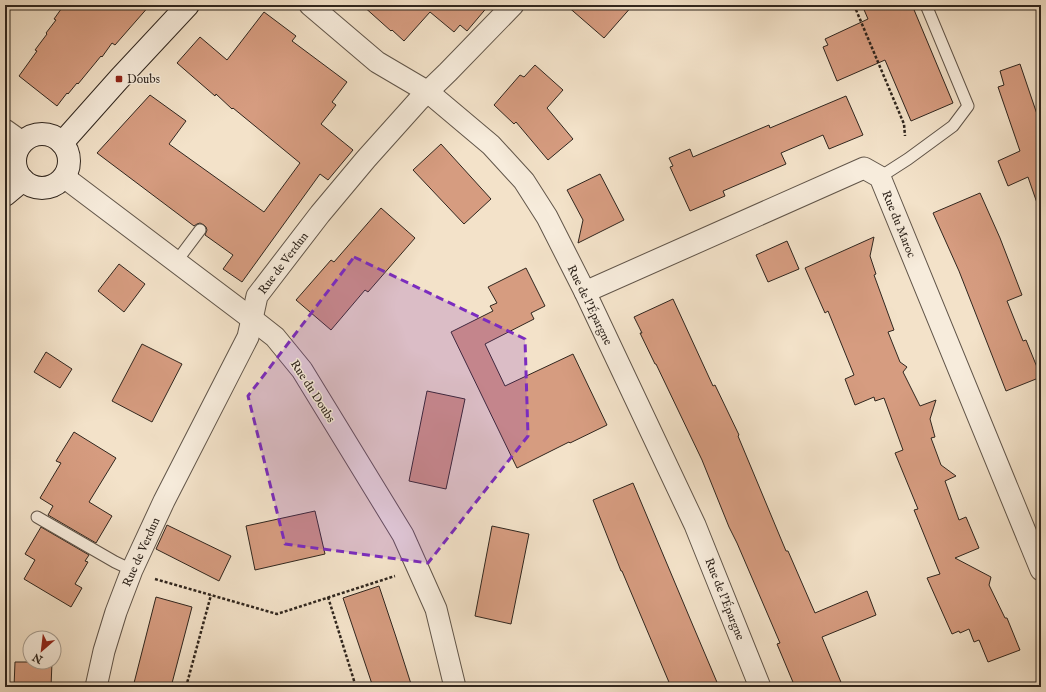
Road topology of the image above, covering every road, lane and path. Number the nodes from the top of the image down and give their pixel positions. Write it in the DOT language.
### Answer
graph roads {
  1 [pos="310,5"];
  2 [pos="513,5"];
  3 [pos="854,5"];
  4 [pos="926,5"];
  5 [pos="179,8"];
  6 [pos="428,92"];
  7 [pos="14,136"];
  8 [pos="62,143"];
  9 [pos="908,159"];
  10 [pos="64,177"];
  11 [pos="880,177"];
  12 [pos="23,180"];
  13 [pos="5,195"];
  14 [pos="200,230"];
  15 [pos="176,262"];
  16 [pos="585,292"];
  17 [pos="252,319"];
  18 [pos="37,517"];
  19 [pos="132,570"];
  20 [pos="1041,570"];
  21 [pos="396,576"];
  22 [pos="154,579"];
  23 [pos="211,595"];
  24 [pos="328,597"];
  25 [pos="96,687"];
  26 [pos="186,687"];
  27 [pos="356,687"];
  28 [pos="454,687"];
  29 [pos="760,687"];
  1 -- 6 [label="street, Rue de l'Épargne"];
  2 -- 6 [label="street, Rue de Verdun"];
  3 -- 9 [label="path"];
  4 -- 9 [label="lane"];
  5 -- 8 [label="street"];
  6 -- 16 [label="street, Rue de l'Épargne"];
  6 -- 17 [label="street, Rue de Verdun"];
  7 -- 8 [label="street"];
  7 -- 12 [label="street"];
  8 -- 10 [label="street"];
  9 -- 11 [label="lane"];
  10 -- 12 [label="street"];
  10 -- 15 [label="street, Rue du Doubs"];
  11 -- 16 [label="street, Rue du Maroc"];
  11 -- 20 [label="street, Rue du Maroc"];
  12 -- 13 [label="street"];
  14 -- 15 [label="lane"];
  15 -- 17 [label="street, Rue du Doubs"];
  16 -- 29 [label="street, Rue de l'Épargne"];
  17 -- 19 [label="street, Rue de Verdun"];
  17 -- 28 [label="street, Rue du Doubs"];
  18 -- 19 [label="lane"];
  19 -- 25 [label="street, Rue de Verdun"];
  21 -- 24 [label="path"];
  22 -- 23 [label="path"];
  23 -- 24 [label="path"];
  23 -- 26 [label="path"];
  24 -- 27 [label="path"];
}
